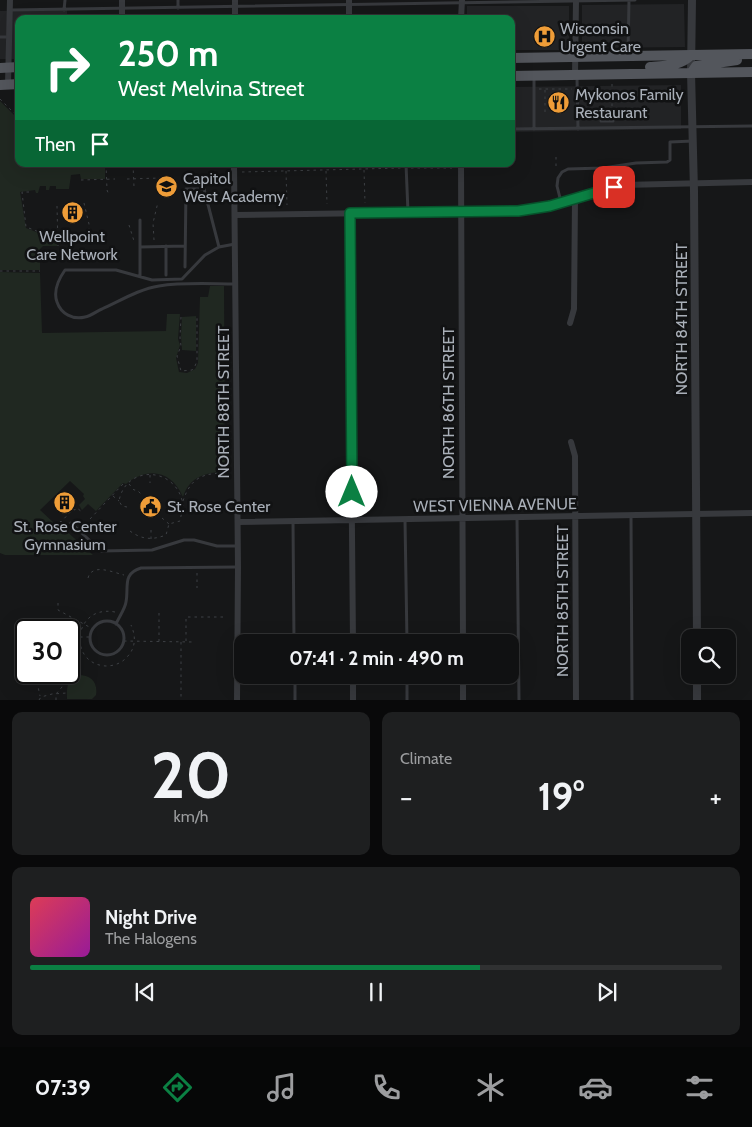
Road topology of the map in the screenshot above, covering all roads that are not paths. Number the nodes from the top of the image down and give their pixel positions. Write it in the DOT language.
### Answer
graph roads {
  1 [pos="10,0"];
  2 [pos="65,0"];
  3 [pos="122,0"];
  4 [pos="178,0"];
  5 [pos="292,0"];
  6 [pos="576,0"];
  7 [pos="629,0"];
  8 [pos="635,0"];
  9 [pos="692,0"];
  10 [pos="517,1"];
  11 [pos="349,2"];
  12 [pos="405,2"];
  13 [pos="462,2"];
  14 [pos="235,4"];
  15 [pos="292,6"];
  16 [pos="178,8"];
  17 [pos="122,9"];
  18 [pos="10,10"];
  19 [pos="64,10"];
  20 [pos="122,15"];
  21 [pos="349,15"];
  22 [pos="461,15"];
  23 [pos="0,37"];
  24 [pos="10,37"];
  25 [pos="748,54"];
  26 [pos="691,55"];
  27 [pos="628,56"];
  28 [pos="575,57"];
  29 [pos="515,58"];
  30 [pos="9,67"];
  31 [pos="691,72"];
  32 [pos="752,72"];
  33 [pos="635,74"];
  34 [pos="534,75"];
  35 [pos="576,75"];
  36 [pos="515,76"];
  37 [pos="9,84"];
  38 [pos="601,121"];
  39 [pos="613,121"];
  40 [pos="752,126"];
  41 [pos="692,127"];
  42 [pos="515,129"];
  43 [pos="534,129"];
  44 [pos="578,129"];
  45 [pos="693,141"];
  46 [pos="234,167"];
  47 [pos="407,167"];
  48 [pos="461,167"];
  49 [pos="612,167"];
  50 [pos="752,182"];
  51 [pos="694,183"];
  52 [pos="614,187"];
  53 [pos="574,199"];
  54 [pos="561,203"];
  55 [pos="408,212"];
  56 [pos="461,212"];
  57 [pos="350,213"];
  58 [pos="236,215"];
  59 [pos="140,220"];
  60 [pos="236,244"];
  61 [pos="166,246"];
  62 [pos="185,246"];
  63 [pos="140,247"];
  64 [pos="219,247"];
  65 [pos="185,267"];
  66 [pos="166,275"];
  67 [pos="140,276"];
  68 [pos="236,284"];
  69 [pos="570,323"];
  70 [pos="571,442"];
  71 [pos="752,513"];
  72 [pos="696,515"];
  73 [pos="631,516"];
  74 [pos="576,517"];
  75 [pos="517,518"];
  76 [pos="462,519"];
  77 [pos="405,520"];
  78 [pos="352,521"];
  79 [pos="238,522"];
  80 [pos="293,522"];
  81 [pos="71,523"];
  82 [pos="238,546"];
  83 [pos="238,568"];
  84 [pos="116,624"];
  85 [pos="697,629"];
  86 [pos="294,634"];
  87 [pos="353,634"];
  88 [pos="407,634"];
  89 [pos="463,634"];
  90 [pos="295,684"];
  91 [pos="353,684"];
  92 [pos="407,684"];
  93 [pos="463,684"];
  94 [pos="697,684"];
  95 [pos="237,700"];
  96 [pos="295,700"];
  97 [pos="354,700"];
  98 [pos="407,700"];
  99 [pos="463,700"];
  100 [pos="519,700"];
  101 [pos="576,700"];
  102 [pos="632,700"];
  103 [pos="697,700"];
  1 -- 18 [label="street"];
  2 -- 19 [label="lane"];
  3 -- 17 [label="street"];
  4 -- 16 [label="lane"];
  5 -- 15 [label="lane"];
  6 -- 7 [label="lane"];
  6 -- 10 [label="lane"];
  6 -- 28 [label="street"];
  7 -- 8 [label="lane"];
  7 -- 27 [label="lane"];
  9 -- 26 [label="street, NORTH 84TH STREET"];
  10 -- 13 [label="lane"];
  11 -- 12 [label="lane"];
  11 -- 15 [label="lane"];
  11 -- 21 [label="street"];
  12 -- 13 [label="lane"];
  13 -- 22 [label="street"];
  14 -- 15 [label="lane"];
  14 -- 16 [label="lane"];
  16 -- 17 [label="lane"];
  17 -- 19 [label="lane"];
  17 -- 20 [label="street"];
  18 -- 19 [label="lane"];
  18 -- 24 [label="street"];
  23 -- 24 [label="lane"];
  24 -- 30 [label="street"];
  25 -- 26 [label="main road"];
  25 -- 31 [label="main road"];
  26 -- 27 [label="main road"];
  26 -- 31 [label="street, NORTH 84TH STREET"];
  26 -- 33 [label="main road"];
  27 -- 28 [label="main road"];
  28 -- 29 [label="main road"];
  28 -- 35 [label="street"];
  30 -- 37 [label="street"];
  31 -- 32 [label="main road"];
  31 -- 33 [label="main road"];
  31 -- 41 [label="street, NORTH 84TH STREET"];
  33 -- 35 [label="main road"];
  34 -- 35 [label="main road"];
  34 -- 36 [label="main road"];
  34 -- 43 [label="lane"];
  35 -- 44 [label="lane"];
  38 -- 39 [label="lane"];
  40 -- 41 [label="lane"];
  41 -- 44 [label="lane"];
  41 -- 45 [label="street, NORTH 84TH STREET"];
  42 -- 43 [label="lane"];
  43 -- 44 [label="lane"];
  45 -- 49 [label="lane"];
  45 -- 51 [label="street, NORTH 84TH STREET"];
  46 -- 58 [label="street, NORTH 88TH STREET"];
  47 -- 55 [label="lane"];
  48 -- 56 [label="street, NORTH 86TH STREET"];
  49 -- 52 [label="lane"];
  49 -- 54 [label="lane"];
  50 -- 51 [label="street"];
  51 -- 52 [label="street"];
  51 -- 72 [label="street, NORTH 84TH STREET"];
  52 -- 53 [label="street"];
  53 -- 54 [label="street"];
  53 -- 69 [label="street"];
  54 -- 56 [label="street"];
  55 -- 56 [label="street"];
  55 -- 57 [label="street"];
  56 -- 76 [label="street, NORTH 86TH STREET"];
  57 -- 58 [label="street"];
  57 -- 78 [label="street"];
  58 -- 60 [label="street, NORTH 88TH STREET"];
  59 -- 63 [label="lane"];
  60 -- 64 [label="lane"];
  60 -- 68 [label="street, NORTH 88TH STREET"];
  61 -- 62 [label="lane"];
  61 -- 63 [label="lane"];
  61 -- 66 [label="lane"];
  62 -- 64 [label="lane"];
  62 -- 65 [label="lane"];
  63 -- 67 [label="lane"];
  64 -- 67 [label="lane"];
  67 -- 68 [label="lane"];
  68 -- 79 [label="street, NORTH 88TH STREET"];
  70 -- 74 [label="street, NORTH 85TH STREET"];
  71 -- 72 [label="street, WEST VIENNA AVENUE"];
  72 -- 73 [label="street, WEST VIENNA AVENUE"];
  72 -- 85 [label="street, NORTH 84TH STREET"];
  73 -- 74 [label="street, WEST VIENNA AVENUE"];
  73 -- 102 [label="lane"];
  74 -- 75 [label="street, WEST VIENNA AVENUE"];
  74 -- 101 [label="street, NORTH 85TH STREET"];
  75 -- 76 [label="street, WEST VIENNA AVENUE"];
  75 -- 100 [label="lane"];
  76 -- 77 [label="street, WEST VIENNA AVENUE"];
  76 -- 89 [label="street, NORTH 86TH STREET"];
  77 -- 78 [label="street, WEST VIENNA AVENUE"];
  77 -- 88 [label="lane"];
  78 -- 80 [label="street, WEST VIENNA AVENUE"];
  78 -- 87 [label="street"];
  79 -- 80 [label="street, WEST VIENNA AVENUE"];
  79 -- 82 [label="street, NORTH 88TH STREET"];
  80 -- 86 [label="lane"];
  81 -- 82 [label="lane"];
  82 -- 83 [label="street, NORTH 88TH STREET"];
  83 -- 84 [label="lane"];
  83 -- 95 [label="street, NORTH 88TH STREET"];
  84 -- 84 [label="lane"];
  90 -- 96 [label="lane"];
  91 -- 97 [label="street"];
  92 -- 98 [label="lane"];
  93 -- 99 [label="street"];
  94 -- 103 [label="street"];
}
